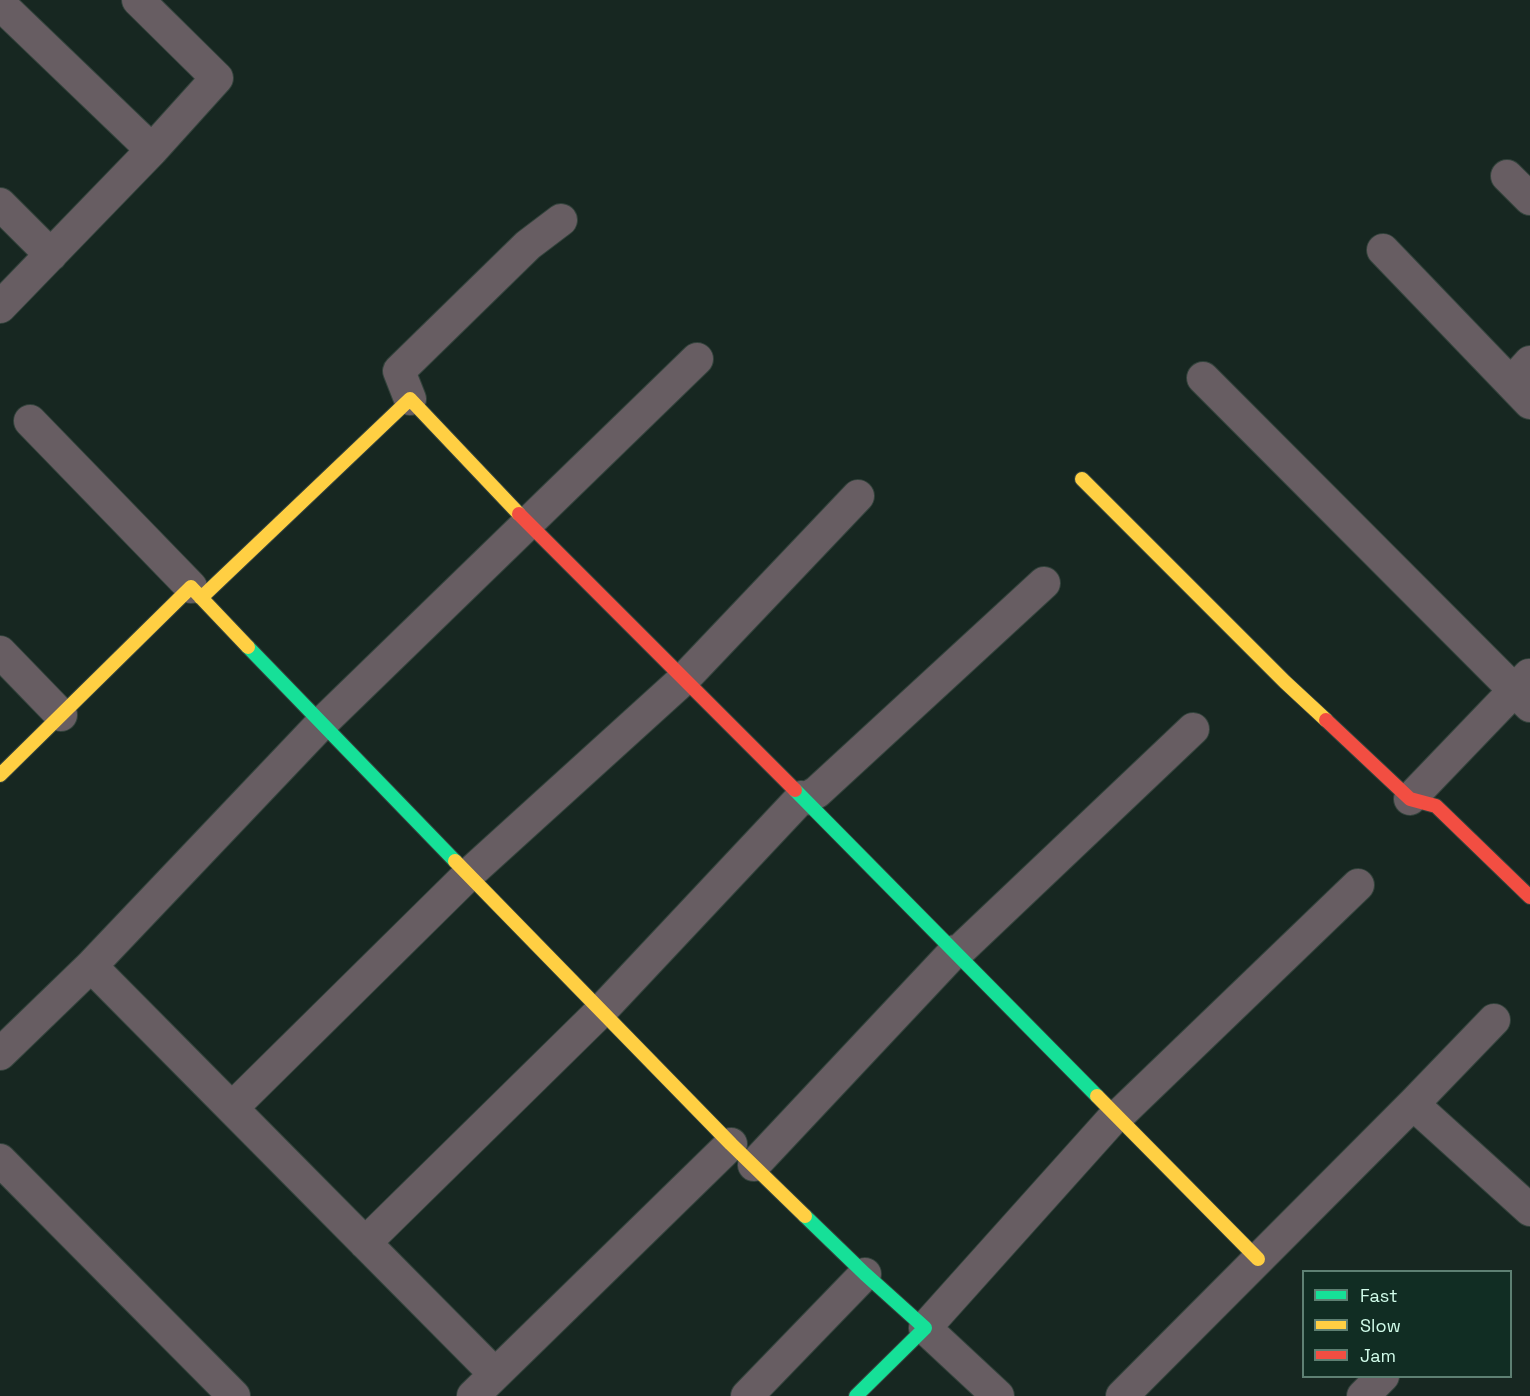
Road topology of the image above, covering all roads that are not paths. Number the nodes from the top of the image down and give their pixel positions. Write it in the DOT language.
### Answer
graph roads {
  1 [pos="138,0"];
  2 [pos="0,4"];
  3 [pos="152,150"];
  4 [pos="1507,176"];
  5 [pos="1530,199"];
  6 [pos="0,204"];
  7 [pos="561,220"];
  8 [pos="1383,250"];
  9 [pos="51,255"];
  10 [pos="0,307"];
  11 [pos="697,359"];
  12 [pos="1203,378"];
  13 [pos="1524,382"];
  14 [pos="410,399"];
  15 [pos="30,422"];
  16 [pos="1082,479"];
  17 [pos="858,496"];
  18 [pos="527,522"];
  19 [pos="1044,583"];
  20 [pos="196,592"];
  21 [pos="0,652"];
  22 [pos="685,678"];
  23 [pos="1525,690"];
  24 [pos="61,715"];
  25 [pos="321,724"];
  26 [pos="1193,729"];
  27 [pos="0,775"];
  28 [pos="802,797"];
  29 [pos="1410,799"];
  30 [pos="469,874"];
  31 [pos="1358,885"];
  32 [pos="1530,897"];
  33 [pos="955,951"];
  34 [pos="91,966"];
  35 [pos="601,1011"];
  36 [pos="1494,1020"];
  37 [pos="0,1054"];
  38 [pos="1413,1104"];
  39 [pos="232,1108"];
  40 [pos="1116,1115"];
  41 [pos="742,1154"];
  42 [pos="0,1160"];
  43 [pos="1530,1210"];
  44 [pos="365,1243"];
  45 [pos="1258,1259"];
  46 [pos="865,1274"];
  47 [pos="925,1328"];
  48 [pos="495,1374"];
  49 [pos="1382,1378"];
  50 [pos="234,1396"];
  51 [pos="473,1396"];
  52 [pos="747,1396"];
  53 [pos="856,1396"];
  54 [pos="998,1396"];
  55 [pos="1122,1396"];
  56 [pos="1364,1396"];
  1 -- 3 [label="street"];
  2 -- 3 [label="street"];
  3 -- 9 [label="street"];
  4 -- 5 [label="street"];
  6 -- 9 [label="street"];
  7 -- 14 [label="street"];
  8 -- 13 [label="street"];
  9 -- 10 [label="street"];
  11 -- 18 [label="street"];
  12 -- 23 [label="street"];
  14 -- 18 [label="street"];
  14 -- 20 [label="street"];
  15 -- 20 [label="street"];
  16 -- 29 [label="street"];
  17 -- 22 [label="street"];
  18 -- 22 [label="street"];
  18 -- 25 [label="street"];
  19 -- 28 [label="street"];
  20 -- 24 [label="street"];
  20 -- 25 [label="street"];
  21 -- 24 [label="street"];
  22 -- 28 [label="street"];
  22 -- 30 [label="street"];
  23 -- 29 [label="street"];
  24 -- 27 [label="street"];
  25 -- 30 [label="street"];
  25 -- 34 [label="street"];
  26 -- 33 [label="street"];
  28 -- 33 [label="street"];
  28 -- 35 [label="street"];
  29 -- 32 [label="street"];
  30 -- 35 [label="street"];
  30 -- 39 [label="street"];
  31 -- 40 [label="street"];
  33 -- 40 [label="street"];
  33 -- 41 [label="street"];
  34 -- 37 [label="street"];
  34 -- 39 [label="street"];
  35 -- 41 [label="street"];
  35 -- 44 [label="street"];
  36 -- 38 [label="street"];
  38 -- 43 [label="street"];
  38 -- 45 [label="street"];
  39 -- 44 [label="street"];
  40 -- 45 [label="street"];
  40 -- 47 [label="street"];
  41 -- 46 [label="street"];
  41 -- 48 [label="street"];
  42 -- 50 [label="street"];
  44 -- 48 [label="street"];
  45 -- 55 [label="street"];
  46 -- 47 [label="street"];
  46 -- 52 [label="street"];
  47 -- 53 [label="street"];
  47 -- 54 [label="street"];
  48 -- 51 [label="street"];
  49 -- 56 [label="street"];
}
